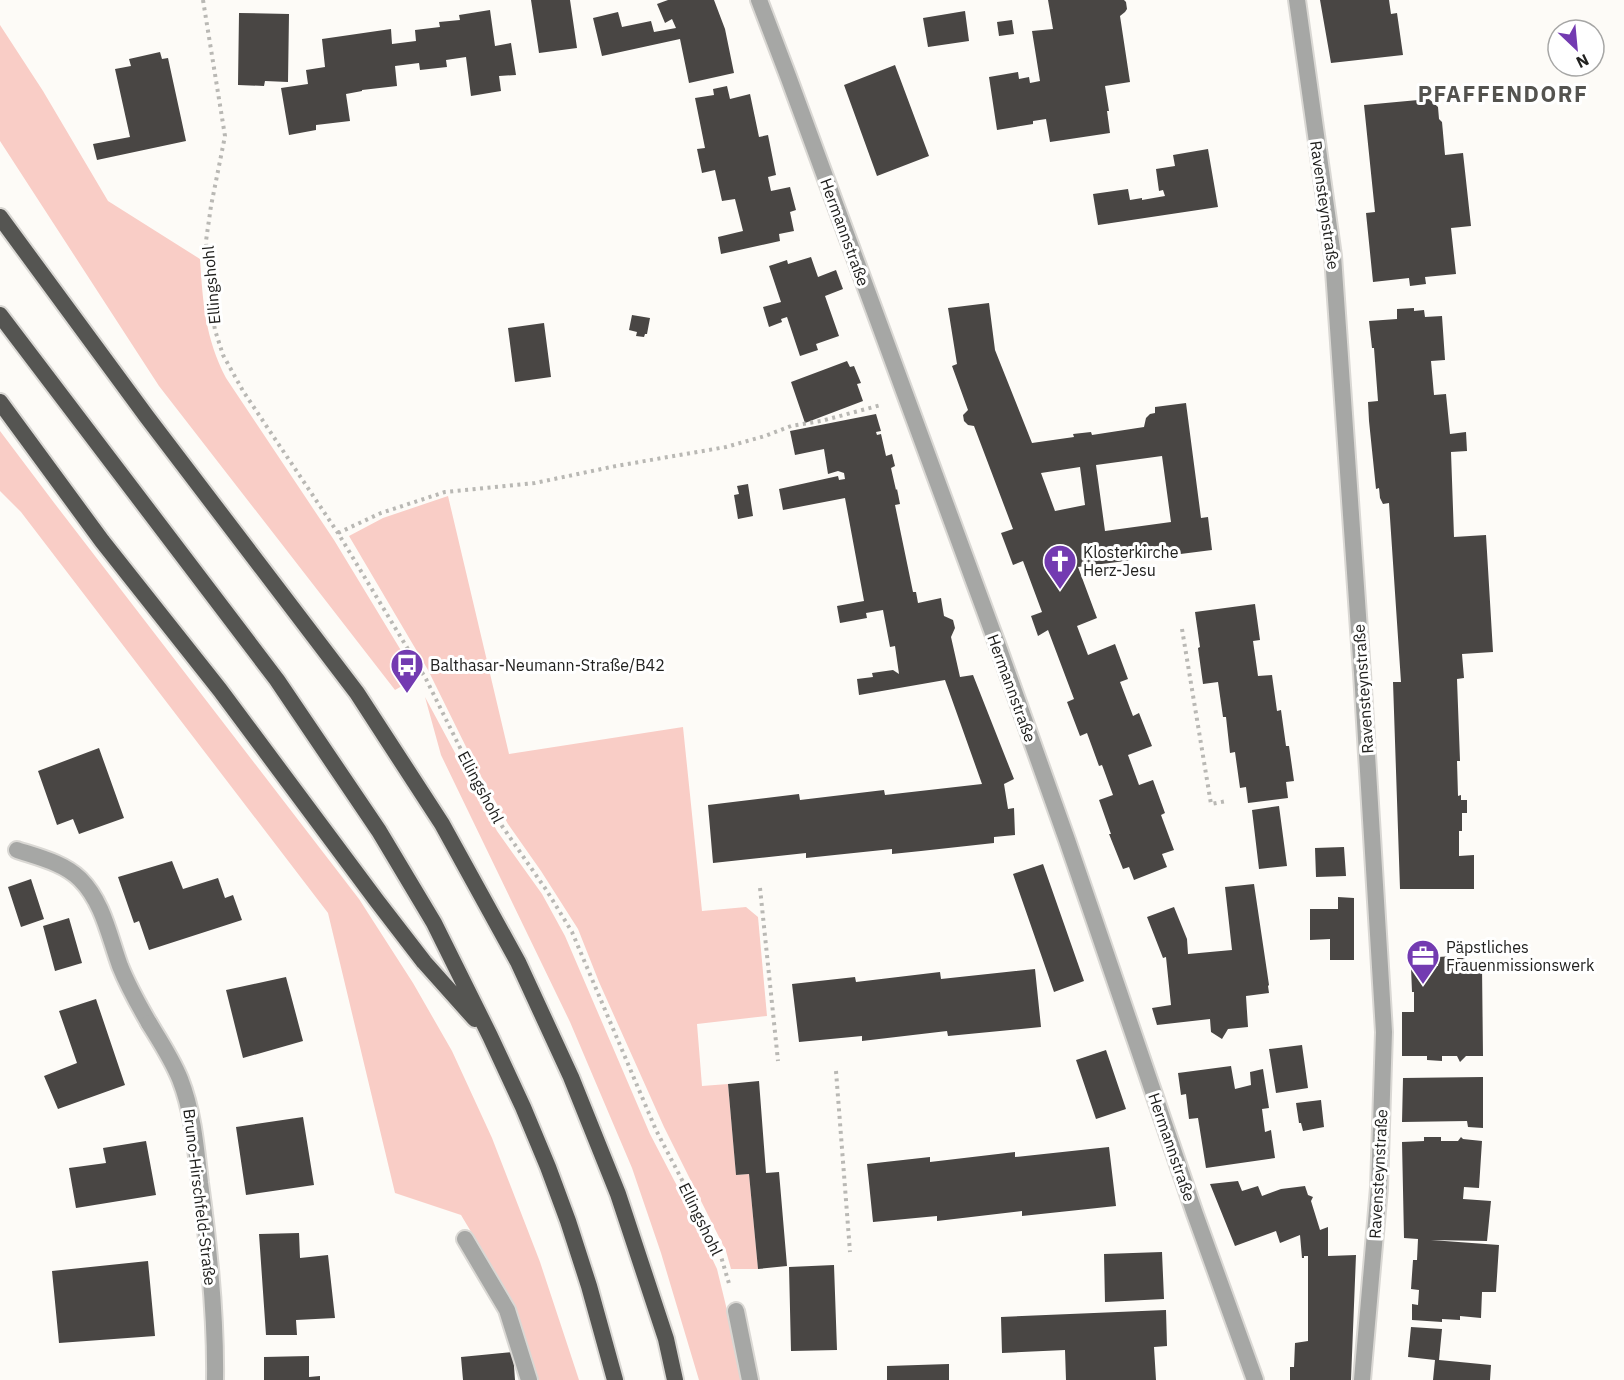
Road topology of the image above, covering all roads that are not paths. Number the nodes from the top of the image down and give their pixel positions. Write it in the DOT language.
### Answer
graph roads {
  1 [pos="759,0"];
  2 [pos="1297,0"];
  3 [pos="0,217"];
  4 [pos="0,315"];
  5 [pos="0,402"];
  6 [pos="17,850"];
  7 [pos="490,1036"];
  8 [pos="465,1239"];
  9 [pos="736,1311"];
  10 [pos="215,1380"];
  11 [pos="529,1380"];
  12 [pos="615,1380"];
  13 [pos="675,1380"];
  14 [pos="750,1380"];
  15 [pos="1255,1380"];
  16 [pos="1362,1380"];
  1 -- 15 [label="street, Hermannstraße"];
  2 -- 16 [label="street, Ravensteynstraße"];
  3 -- 13 [label="highway"];
  4 -- 7 [label="highway"];
  5 -- 7 [label="highway"];
  6 -- 10 [label="street, Bruno-Hirschfeld-Straße"];
  7 -- 12 [label="highway"];
  8 -- 11 [label="street"];
  9 -- 14 [label="street"];
}
